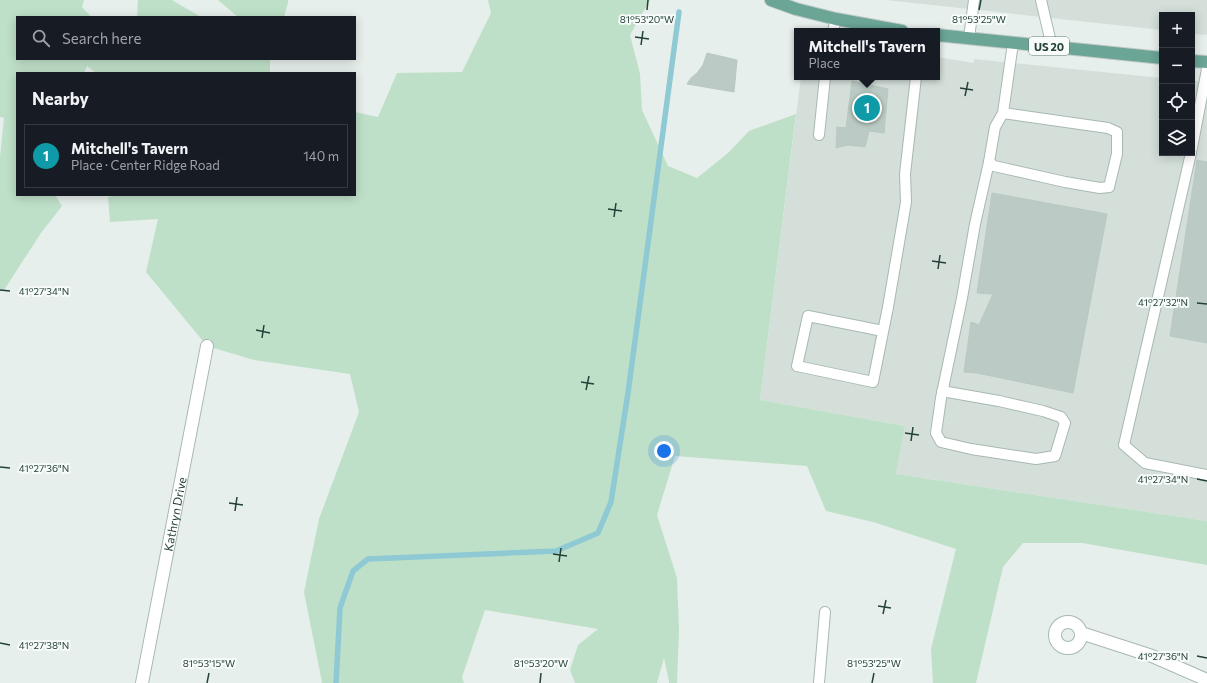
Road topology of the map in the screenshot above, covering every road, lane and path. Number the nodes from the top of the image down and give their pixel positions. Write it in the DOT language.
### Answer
graph roads {
  1 [pos="771,0"];
  2 [pos="974,0"];
  3 [pos="1041,0"];
  4 [pos="834,25"];
  5 [pos="868,28"];
  6 [pos="940,35"];
  7 [pos="969,38"];
  8 [pos="1013,43"];
  9 [pos="1052,47"];
  10 [pos="1159,58"];
  11 [pos="1195,61"];
  12 [pos="1207,62"];
  13 [pos="1207,69"];
  14 [pos="825,80"];
  15 [pos="916,80"];
  16 [pos="1003,113"];
  17 [pos="1195,132"];
  18 [pos="819,136"];
  19 [pos="1190,156"];
  20 [pos="989,162"];
  21 [pos="883,331"];
  22 [pos="207,346"];
  23 [pos="942,392"];
  24 [pos="1207,475"];
  25 [pos="825,612"];
  26 [pos="1081,633"];
  27 [pos="1207,680"];
  28 [pos="142,683"];
  29 [pos="819,683"];
  1 -- 4 [label="main road"];
  2 -- 7 [label="lane"];
  3 -- 9 [label="lane"];
  4 -- 5 [label="main road"];
  6 -- 7 [label="main road, US 20"];
  7 -- 8 [label="main road, US 20"];
  8 -- 9 [label="main road, US 20"];
  8 -- 16 [label="lane"];
  9 -- 10 [label="main road, US 20"];
  11 -- 12 [label="main road"];
  13 -- 17 [label="lane"];
  14 -- 18 [label="lane"];
  15 -- 21 [label="lane"];
  16 -- 20 [label="lane"];
  16 -- 20 [label="lane"];
  19 -- 24 [label="lane"];
  20 -- 23 [label="lane"];
  21 -- 21 [label="lane"];
  22 -- 28 [label="street, Kathryn Drive"];
  23 -- 23 [label="lane"];
  25 -- 29 [label="lane"];
  26 -- 27 [label="street"];
}
